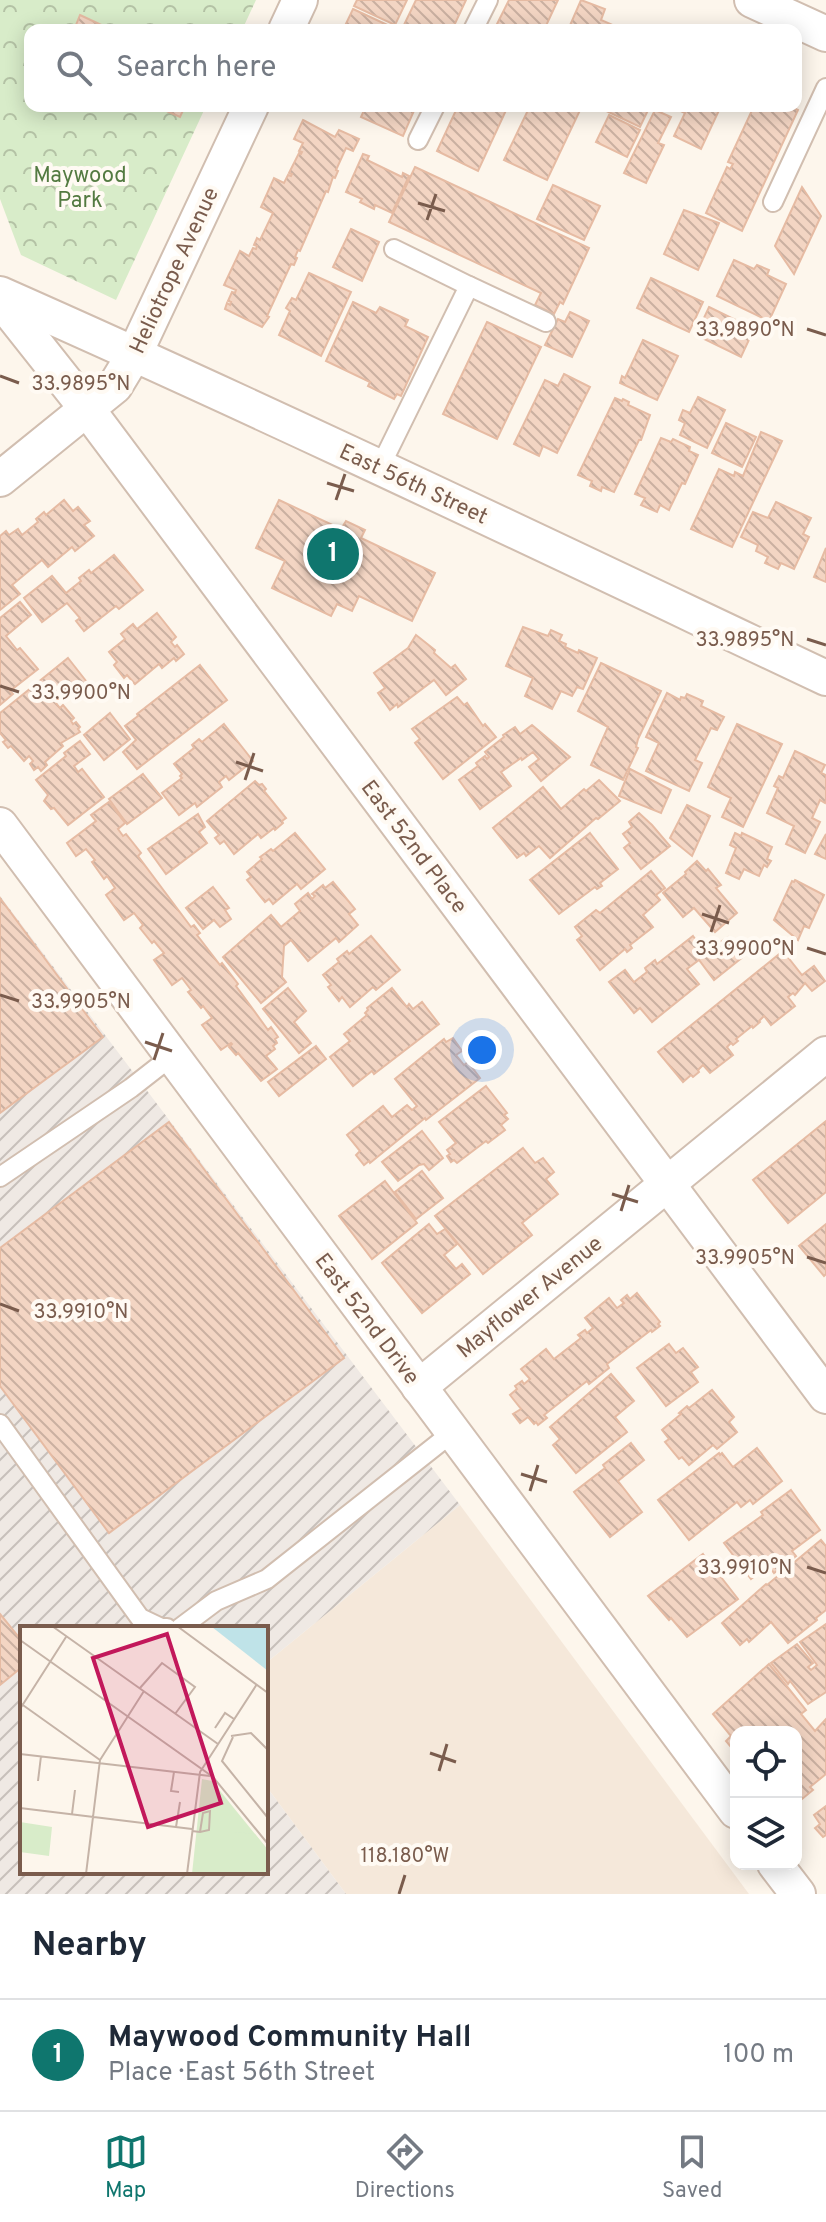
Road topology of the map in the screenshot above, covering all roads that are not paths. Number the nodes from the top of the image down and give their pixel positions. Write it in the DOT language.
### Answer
graph roads {
  1 [pos="300,0"];
  2 [pos="488,0"];
  3 [pos="752,0"];
  4 [pos="289,24"];
  5 [pos="476,24"];
  6 [pos="826,34"];
  7 [pos="826,88"];
  8 [pos="248,112"];
  9 [pos="432,112"];
  10 [pos="418,140"];
  11 [pos="773,202"];
  12 [pos="394,249"];
  13 [pos="469,286"];
  14 [pos="0,296"];
  15 [pos="546,322"];
  16 [pos="135,353"];
  17 [pos="87,409"];
  18 [pos="380,467"];
  19 [pos="0,479"];
  20 [pos="826,678"];
  21 [pos="0,825"];
  22 [pos="826,1054"];
  23 [pos="172,1056"];
  24 [pos="0,1177"];
  25 [pos="668,1184"];
  26 [pos="419,1387"];
  27 [pos="826,1396"];
  28 [pos="0,1424"];
  29 [pos="453,1432"];
  30 [pos="157,1626"];
  31 [pos="183,1626"];
  32 [pos="730,1803"];
  33 [pos="780,1870"];
  34 [pos="798,1894"];
  1 -- 4 [label="street"];
  2 -- 5 [label="lane"];
  3 -- 6 [label="street"];
  7 -- 11 [label="lane"];
  8 -- 16 [label="street, Heliotrope Avenue"];
  9 -- 10 [label="lane"];
  12 -- 13 [label="lane"];
  13 -- 15 [label="lane"];
  13 -- 18 [label="lane"];
  14 -- 16 [label="street, East 56th Street"];
  14 -- 17 [label="street, East 52nd Place"];
  16 -- 17 [label="street, Heliotrope Avenue"];
  16 -- 18 [label="street, East 56th Street"];
  17 -- 19 [label="street, Heliotrope Avenue"];
  17 -- 25 [label="street, East 52nd Place"];
  18 -- 20 [label="street, East 56th Street"];
  21 -- 23 [label="street, East 52nd Drive"];
  22 -- 25 [label="street, Mayflower Avenue"];
  23 -- 24 [label="lane"];
  23 -- 26 [label="street, East 52nd Drive"];
  25 -- 26 [label="street, Mayflower Avenue"];
  25 -- 27 [label="street, East 52nd Place"];
  26 -- 29 [label="street, East 52nd Drive"];
  28 -- 30 [label="lane"];
  29 -- 31 [label="lane"];
  29 -- 32 [label="street, East 52nd Drive"];
  33 -- 34 [label="street"];
}
